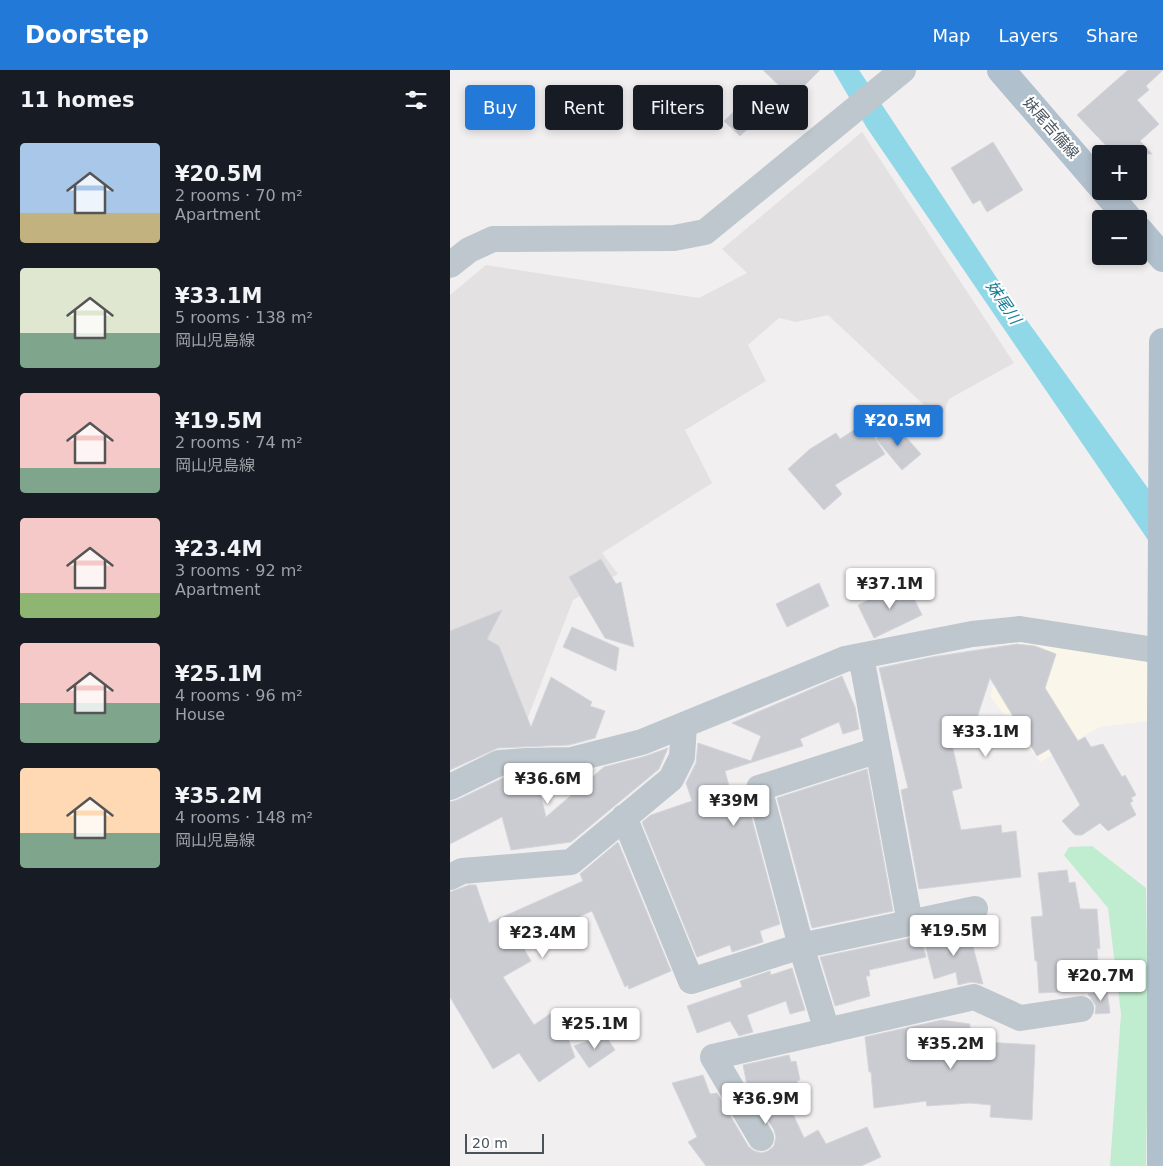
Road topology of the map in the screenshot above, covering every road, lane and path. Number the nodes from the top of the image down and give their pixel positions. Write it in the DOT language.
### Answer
graph roads {
  1 [pos="1001,70"];
  2 [pos="895,77"];
  3 [pos="1092,176"];
  4 [pos="1113,200"];
  5 [pos="1122,210"];
  6 [pos="1147,239"];
  7 [pos="1163,258"];
  8 [pos="450,265"];
  9 [pos="1163,342"];
  10 [pos="1161,651"];
  11 [pos="861,656"];
  12 [pos="1162,716"];
  13 [pos="684,725"];
  14 [pos="878,750"];
  15 [pos="450,787"];
  16 [pos="624,817"];
  17 [pos="450,877"];
  18 [pos="975,909"];
  19 [pos="910,923"];
  20 [pos="801,946"];
  21 [pos="1081,1009"];
  22 [pos="827,1030"];
  23 [pos="761,1138"];
  24 [pos="1161,1166"];
  1 -- 3 [label="main road, 妹尾吉備線"];
  2 -- 8 [label="street"];
  4 -- 5 [label="main road"];
  6 -- 7 [label="main road"];
  9 -- 10 [label="main road"];
  10 -- 11 [label="street"];
  10 -- 12 [label="main road"];
  11 -- 13 [label="street"];
  11 -- 14 [label="street"];
  12 -- 24 [label="main road"];
  13 -- 15 [label="street"];
  13 -- 16 [label="street"];
  14 -- 19 [label="street"];
  14 -- 20 [label="street"];
  16 -- 17 [label="street"];
  16 -- 20 [label="street"];
  18 -- 19 [label="street"];
  19 -- 20 [label="street"];
  20 -- 22 [label="street"];
  21 -- 22 [label="street"];
  22 -- 23 [label="street"];
}
